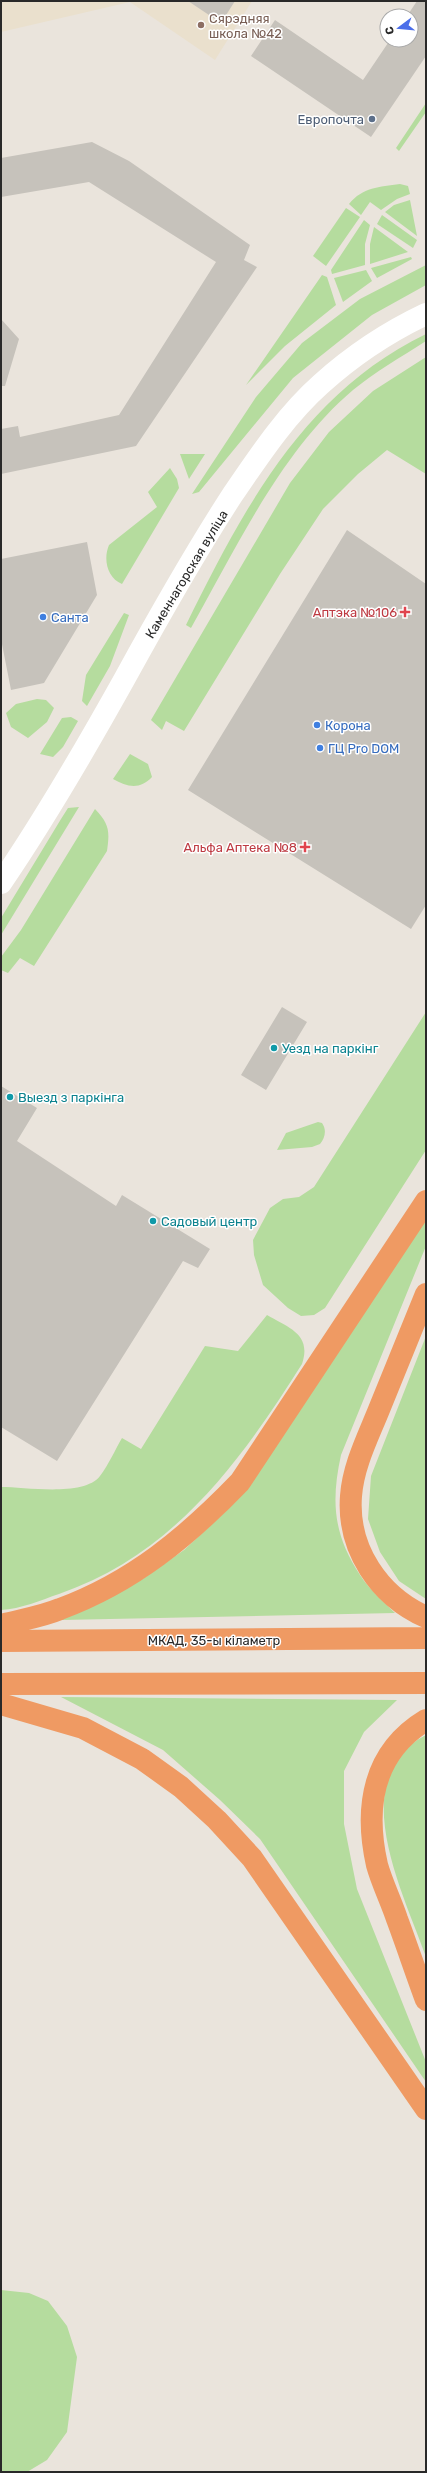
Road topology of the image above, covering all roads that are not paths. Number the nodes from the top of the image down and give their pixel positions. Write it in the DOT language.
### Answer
graph roads {
  1 [pos="426,314"];
  2 [pos="1,883"];
  3 [pos="426,1201"];
  4 [pos="426,1294"];
  5 [pos="426,1617"];
  6 [pos="1,1625"];
  7 [pos="426,1638"];
  8 [pos="1,1641"];
  9 [pos="426,1682"];
  10 [pos="1,1684"];
  11 [pos="1,1704"];
  12 [pos="426,1720"];
  13 [pos="426,2000"];
  14 [pos="426,2109"];
  1 -- 2 [label="main road, Каменнагорская вуліца"];
  3 -- 6 [label="highway"];
  4 -- 5 [label="highway"];
  7 -- 8 [label="highway, МКАД, 35-ы кіламетр"];
  9 -- 10 [label="highway"];
  11 -- 14 [label="highway"];
  12 -- 13 [label="highway"];
}
